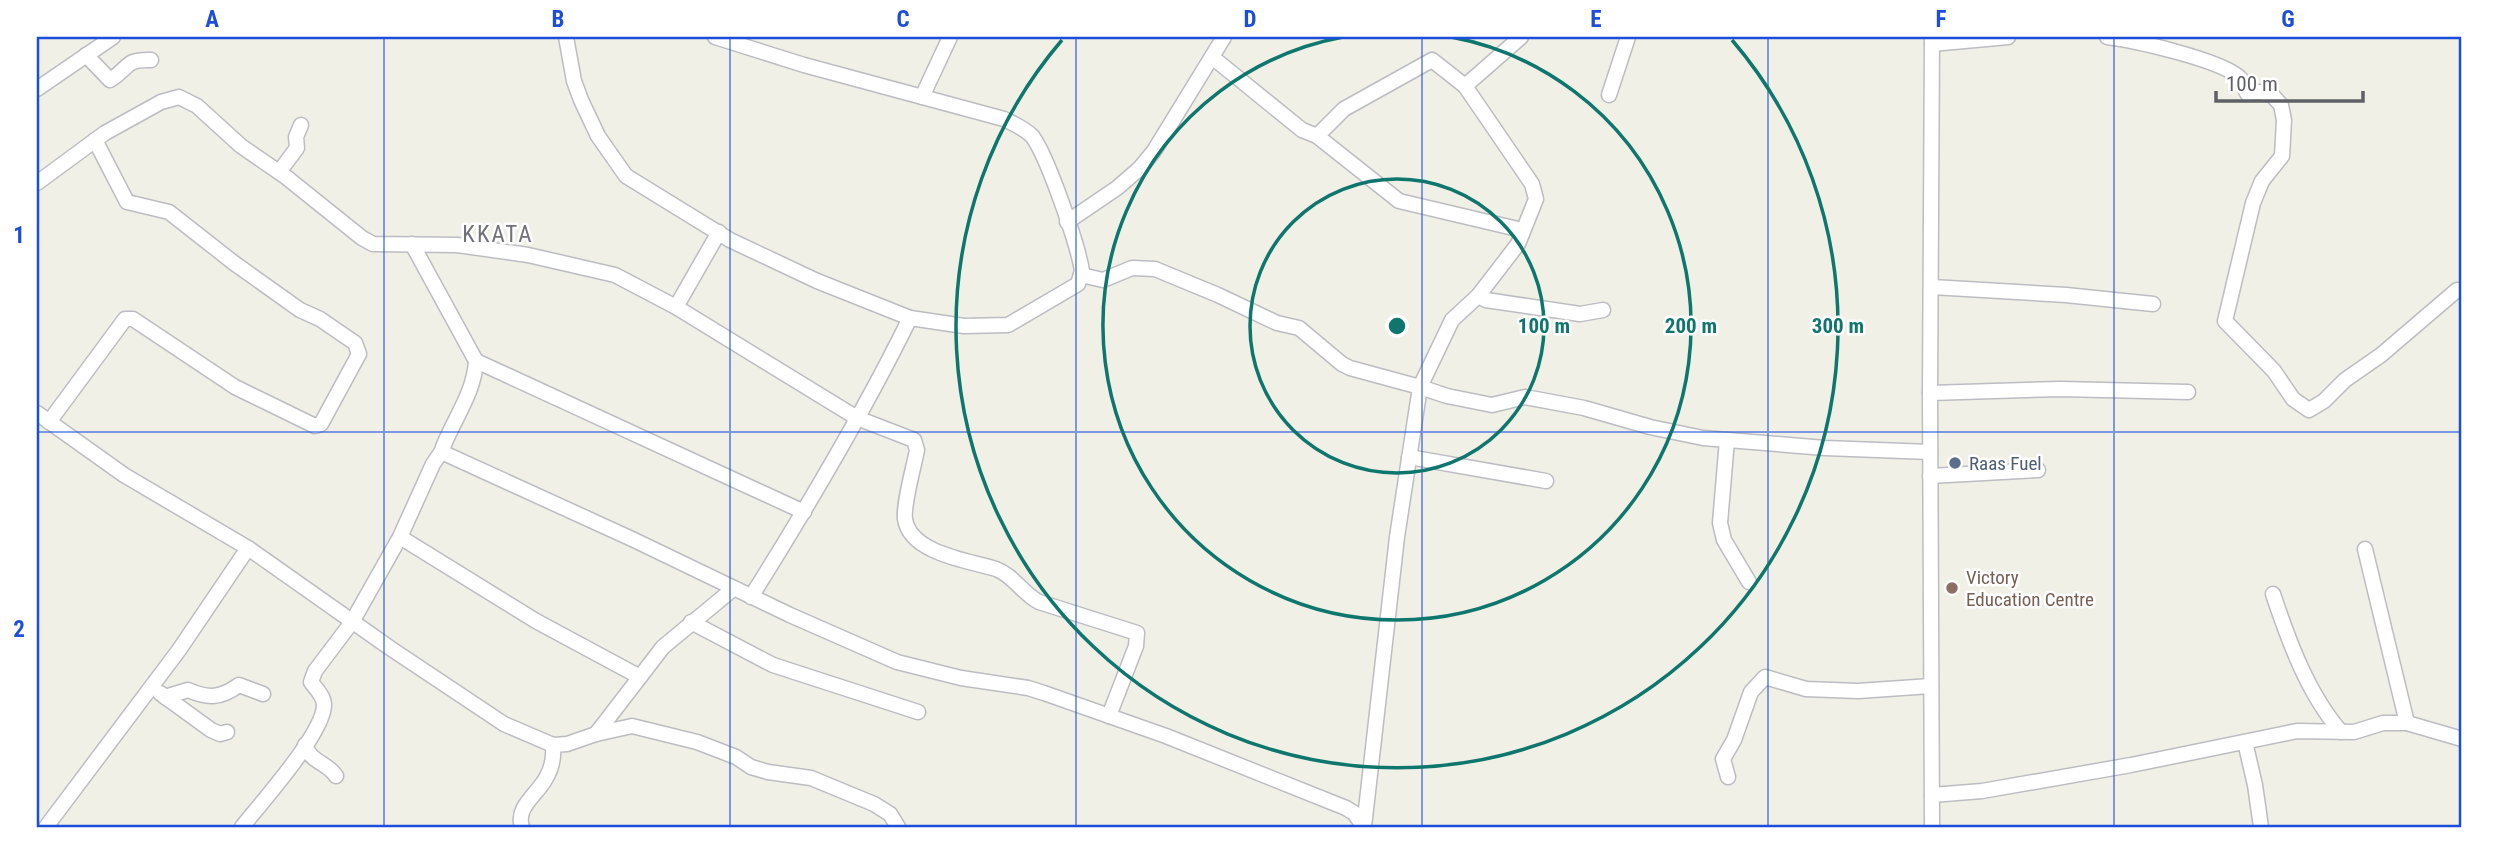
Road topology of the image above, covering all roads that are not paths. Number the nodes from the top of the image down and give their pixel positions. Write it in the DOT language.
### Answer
graph roads {
  1 [pos="113,37"];
  2 [pos="566,37"];
  3 [pos="715,37"];
  4 [pos="950,37"];
  5 [pos="1224,37"];
  6 [pos="1521,37"];
  7 [pos="1628,37"];
  8 [pos="2008,37"];
  9 [pos="2107,37"];
  10 [pos="1933,40"];
  11 [pos="86,55"];
  12 [pos="1212,57"];
  13 [pos="151,60"];
  14 [pos="1465,86"];
  15 [pos="37,89"];
  16 [pos="1609,95"];
  17 [pos="922,97"];
  18 [pos="301,125"];
  19 [pos="1317,136"];
  20 [pos="95,141"];
  21 [pos="278,172"];
  22 [pos="37,183"];
  23 [pos="1067,222"];
  24 [pos="1522,230"];
  25 [pos="719,232"];
  26 [pos="412,244"];
  27 [pos="1081,275"];
  28 [pos="1932,286"];
  29 [pos="2457,290"];
  30 [pos="1478,296"];
  31 [pos="2153,304"];
  32 [pos="676,307"];
  33 [pos="1603,310"];
  34 [pos="910,318"];
  35 [pos="476,361"];
  36 [pos="1420,387"];
  37 [pos="2188,392"];
  38 [pos="1930,393"];
  39 [pos="37,413"];
  40 [pos="857,418"];
  41 [pos="49,422"];
  42 [pos="1727,440"];
  43 [pos="442,451"];
  44 [pos="1930,452"];
  45 [pos="1409,457"];
  46 [pos="2038,470"];
  47 [pos="1930,476"];
  48 [pos="1546,481"];
  49 [pos="804,512"];
  50 [pos="400,537"];
  51 [pos="248,548"];
  52 [pos="2365,549"];
  53 [pos="1749,582"];
  54 [pos="733,589"];
  55 [pos="2273,594"];
  56 [pos="751,597"];
  57 [pos="352,622"];
  58 [pos="691,622"];
  59 [pos="640,677"];
  60 [pos="151,686"];
  61 [pos="1931,686"];
  62 [pos="263,694"];
  63 [pos="165,697"];
  64 [pos="918,712"];
  65 [pos="1109,716"];
  66 [pos="2407,723"];
  67 [pos="227,732"];
  68 [pos="2341,732"];
  69 [pos="596,734"];
  70 [pos="2462,739"];
  71 [pos="2245,742"];
  72 [pos="305,745"];
  73 [pos="553,745"];
  74 [pos="336,776"];
  75 [pos="1728,777"];
  76 [pos="1932,795"];
  77 [pos="46,827"];
  78 [pos="242,827"];
  79 [pos="522,827"];
  80 [pos="898,827"];
  81 [pos="1364,827"];
  82 [pos="1932,827"];
  83 [pos="2261,827"];
  1 -- 11 [label="street"];
  2 -- 25 [label="street"];
  3 -- 17 [label="street"];
  4 -- 17 [label="street"];
  5 -- 12 [label="street"];
  6 -- 14 [label="street"];
  7 -- 16 [label="street"];
  8 -- 10 [label="street"];
  9 -- 29 [label="street"];
  10 -- 28 [label="street"];
  11 -- 13 [label="street"];
  11 -- 15 [label="street"];
  12 -- 19 [label="street"];
  12 -- 23 [label="street"];
  14 -- 19 [label="street"];
  14 -- 24 [label="street"];
  17 -- 23 [label="street"];
  18 -- 21 [label="street"];
  19 -- 24 [label="street"];
  20 -- 21 [label="street"];
  20 -- 22 [label="street"];
  20 -- 41 [label="street"];
  21 -- 26 [label="street"];
  23 -- 27 [label="street"];
  24 -- 30 [label="street"];
  25 -- 32 [label="street"];
  25 -- 34 [label="street"];
  26 -- 32 [label="street"];
  26 -- 35 [label="street"];
  27 -- 34 [label="street"];
  27 -- 36 [label="street"];
  28 -- 31 [label="street"];
  28 -- 38 [label="street"];
  30 -- 33 [label="street"];
  30 -- 36 [label="street"];
  32 -- 40 [label="street"];
  34 -- 40 [label="street"];
  35 -- 43 [label="street"];
  35 -- 49 [label="street"];
  36 -- 42 [label="street"];
  36 -- 45 [label="street"];
  37 -- 38 [label="street"];
  38 -- 44 [label="street"];
  39 -- 41 [label="street"];
  40 -- 49 [label="street"];
  40 -- 65 [label="street"];
  41 -- 51 [label="street"];
  42 -- 44 [label="street"];
  42 -- 53 [label="street"];
  43 -- 50 [label="street"];
  43 -- 54 [label="street"];
  44 -- 47 [label="street"];
  45 -- 48 [label="street"];
  45 -- 81 [label="street"];
  46 -- 47 [label="street"];
  47 -- 61 [label="street"];
  49 -- 56 [label="street"];
  50 -- 57 [label="street"];
  50 -- 59 [label="street"];
  51 -- 57 [label="street"];
  51 -- 60 [label="street"];
  52 -- 66 [label="street"];
  54 -- 56 [label="street"];
  54 -- 58 [label="street"];
  55 -- 68 [label="street"];
  56 -- 65 [label="street"];
  57 -- 72 [label="street"];
  57 -- 73 [label="street"];
  58 -- 59 [label="street"];
  58 -- 64 [label="street"];
  59 -- 69 [label="street"];
  60 -- 63 [label="street"];
  60 -- 77 [label="street"];
  61 -- 75 [label="street"];
  61 -- 76 [label="street"];
  62 -- 63 [label="street"];
  63 -- 67 [label="street"];
  65 -- 81 [label="street"];
  66 -- 68 [label="street"];
  66 -- 70 [label="street"];
  68 -- 71 [label="street"];
  69 -- 73 [label="street"];
  69 -- 80 [label="street"];
  71 -- 76 [label="street"];
  71 -- 83 [label="street"];
  72 -- 74 [label="street"];
  72 -- 78 [label="street"];
  73 -- 79 [label="street"];
  76 -- 82 [label="street"];
}
